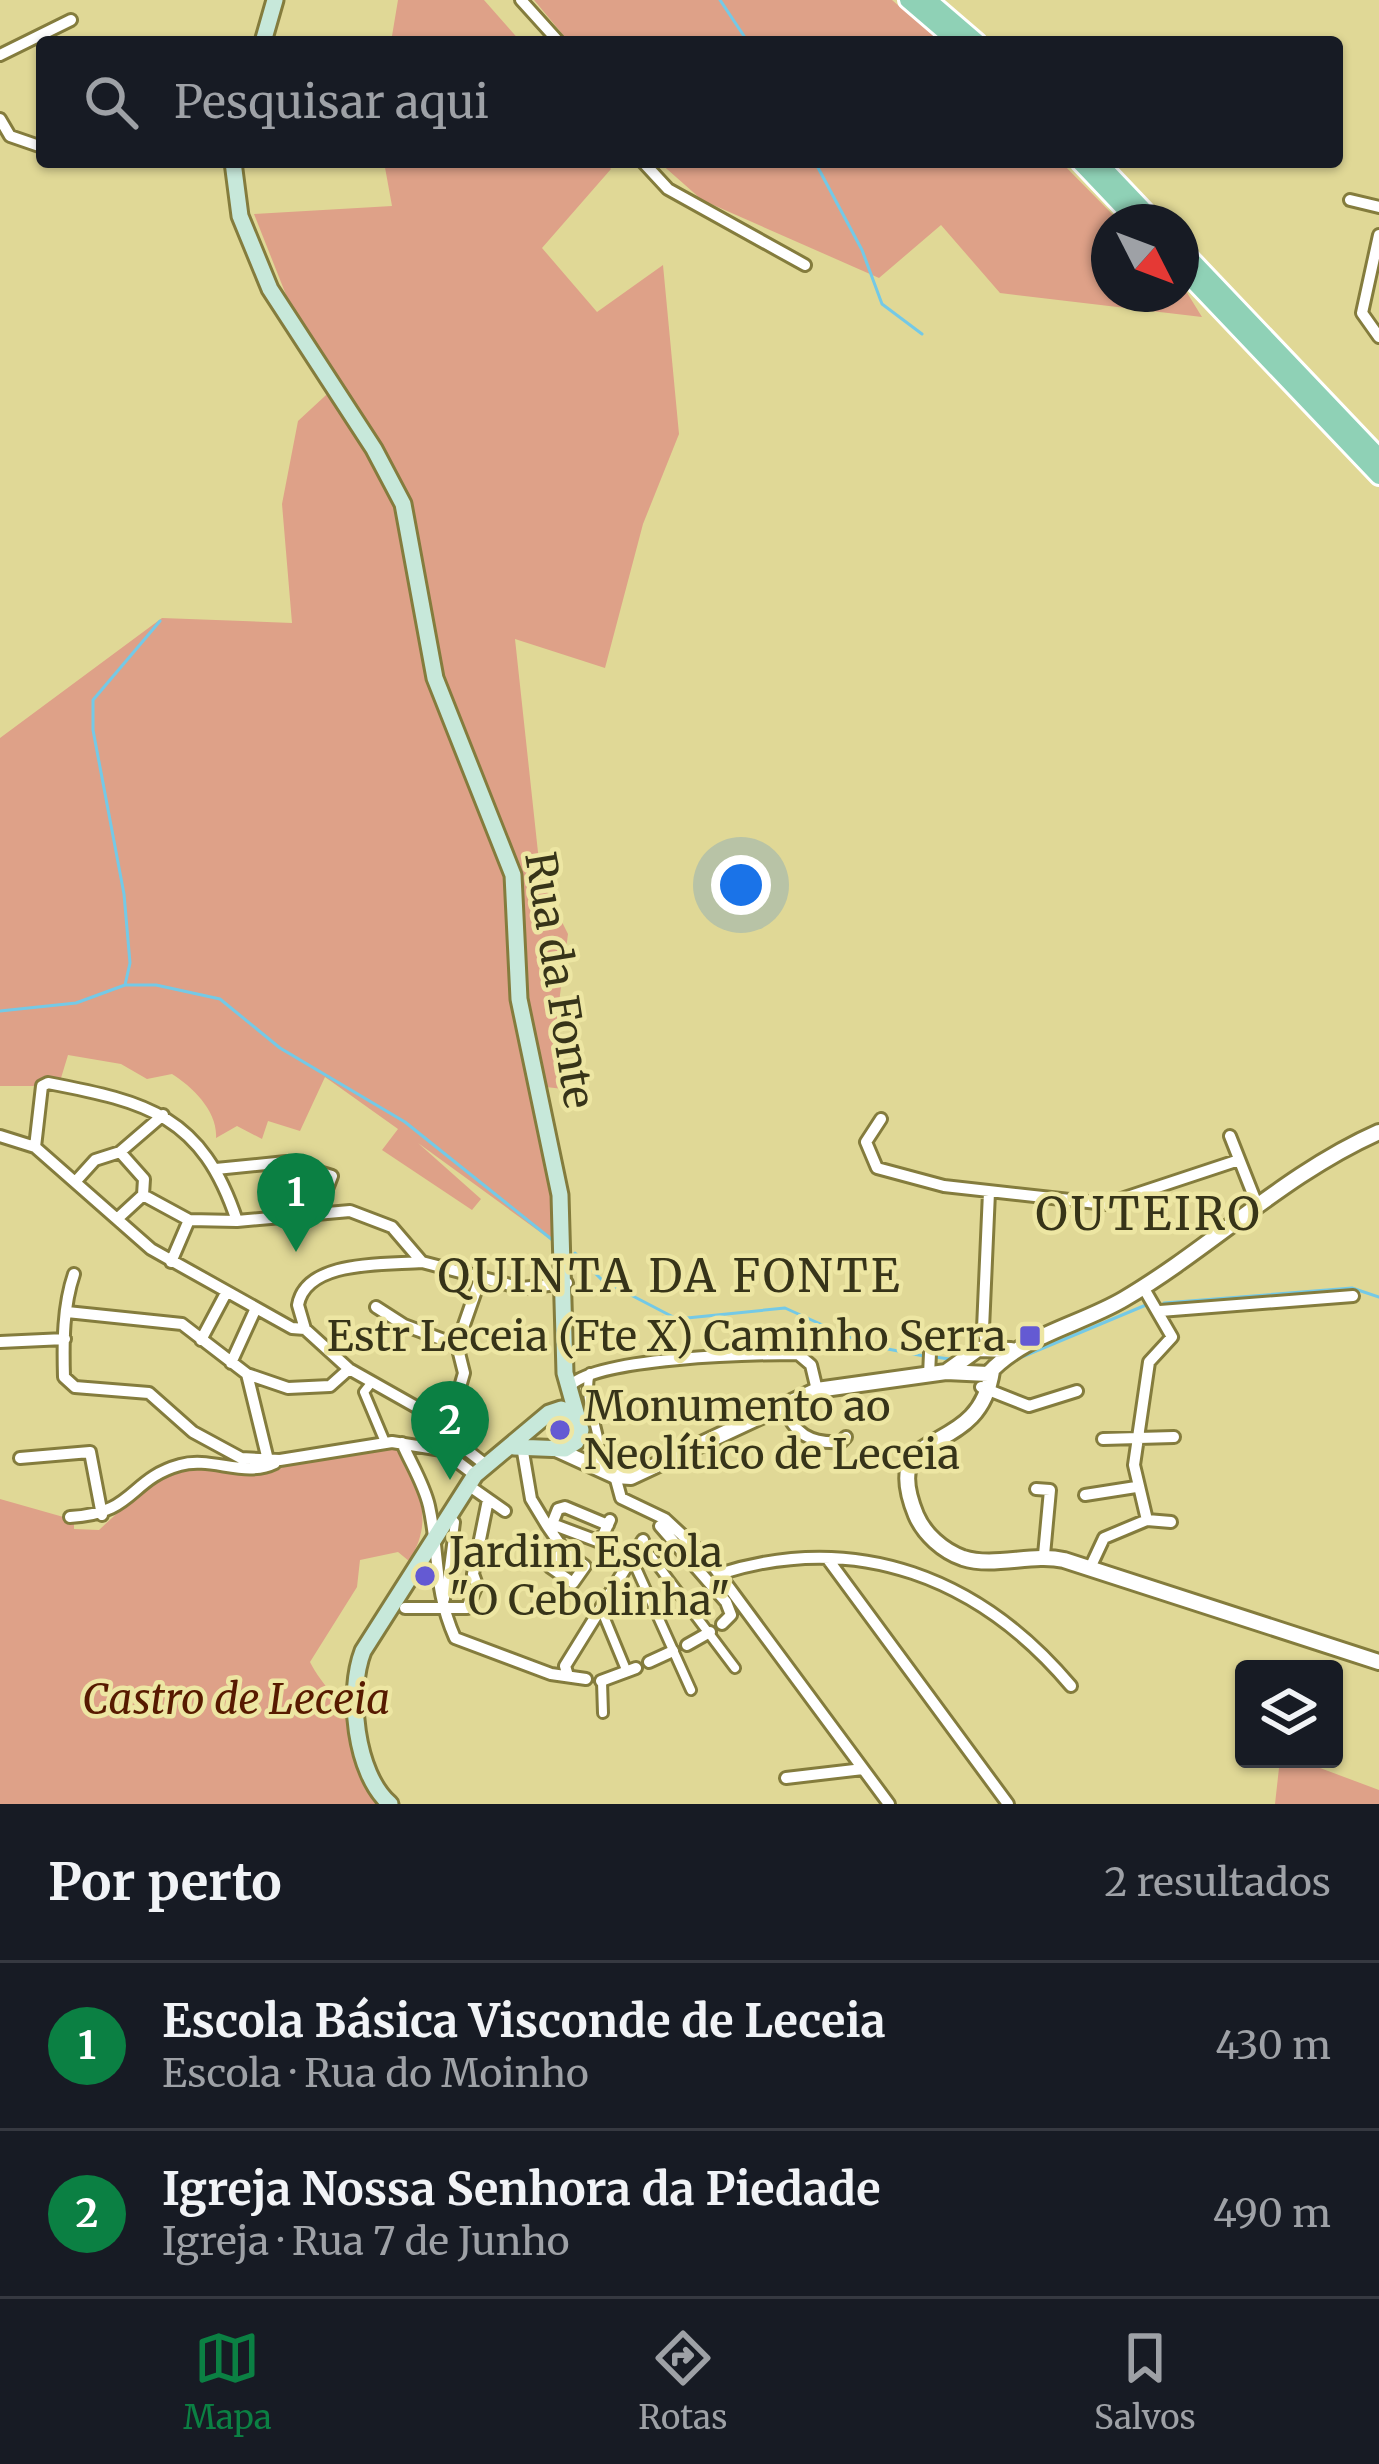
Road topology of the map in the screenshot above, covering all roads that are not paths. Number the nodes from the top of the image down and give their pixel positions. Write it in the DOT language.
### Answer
graph roads {
  1 [pos="275,0"];
  2 [pos="521,0"];
  3 [pos="908,0"];
  4 [pos="928,0"];
  5 [pos="71,20"];
  6 [pos="39,36"];
  7 [pos="265,36"];
  8 [pos="554,36"];
  9 [pos="950,36"];
  10 [pos="970,36"];
  11 [pos="36,37"];
  12 [pos="0,55"];
  13 [pos="0,119"];
  14 [pos="36,145"];
  15 [pos="234,168"];
  16 [pos="649,168"];
  17 [pos="1086,168"];
  18 [pos="1104,168"];
  19 [pos="1350,200"];
  20 [pos="1120,204"];
  21 [pos="1138,204"];
  22 [pos="1379,207"];
  23 [pos="1379,235"];
  24 [pos="805,265"];
  25 [pos="1199,268"];
  26 [pos="1199,287"];
  27 [pos="1379,338"];
  28 [pos="1379,457"];
  29 [pos="1379,476"];
  30 [pos="163,1115"];
  31 [pos="881,1119"];
  32 [pos="1379,1132"];
  33 [pos="0,1136"];
  34 [pos="1230,1136"];
  35 [pos="35,1147"];
  36 [pos="120,1152"];
  37 [pos="1239,1160"];
  38 [pos="216,1169"];
  39 [pos="80,1190"];
  40 [pos="989,1192"];
  41 [pos="143,1195"];
  42 [pos="1258,1207"];
  43 [pos="318,1212"];
  44 [pos="117,1219"];
  45 [pos="189,1220"];
  46 [pos="236,1221"];
  47 [pos="171,1262"];
  48 [pos="422,1262"];
  49 [pos="74,1274"];
  50 [pos="480,1279"];
  51 [pos="567,1283"];
  52 [pos="1143,1287"];
  53 [pos="534,1288"];
  54 [pos="226,1293"];
  55 [pos="1353,1296"];
  56 [pos="376,1307"];
  57 [pos="256,1308"];
  58 [pos="567,1309"];
  59 [pos="1160,1310"];
  60 [pos="67,1312"];
  61 [pos="305,1329"];
  62 [pos="65,1339"];
  63 [pos="201,1340"];
  64 [pos="0,1342"];
  65 [pos="457,1346"];
  66 [pos="231,1363"];
  67 [pos="349,1369"];
  68 [pos="982,1370"];
  69 [pos="591,1372"];
  70 [pos="247,1374"];
  71 [pos="567,1375"];
  72 [pos="372,1382"];
  73 [pos="817,1390"];
  74 [pos="1078,1390"];
  75 [pos="783,1405"];
  76 [pos="546,1415"];
  77 [pos="579,1424"];
  78 [pos="450,1431"];
  79 [pos="846,1437"];
  80 [pos="1174,1437"];
  81 [pos="1103,1439"];
  82 [pos="1139,1439"];
  83 [pos="385,1442"];
  84 [pos="402,1443"];
  85 [pos="518,1447"];
  86 [pos="555,1449"];
  87 [pos="442,1450"];
  88 [pos="20,1458"];
  89 [pos="274,1460"];
  90 [pos="598,1466"];
  91 [pos="480,1472"];
  92 [pos="615,1476"];
  93 [pos="1136,1487"];
  94 [pos="1036,1489"];
  95 [pos="1085,1495"];
  96 [pos="488,1500"];
  97 [pos="505,1510"];
  98 [pos="446,1514"];
  99 [pos="102,1515"];
  100 [pos="70,1516"];
  101 [pos="1147,1520"];
  102 [pos="1171,1522"];
  103 [pos="550,1525"];
  104 [pos="660,1525"];
  105 [pos="430,1540"];
  106 [pos="642,1541"];
  107 [pos="563,1550"];
  108 [pos="1044,1556"];
  109 [pos="827,1558"];
  110 [pos="632,1559"];
  111 [pos="1090,1568"];
  112 [pos="719,1574"];
  113 [pos="443,1607"];
  114 [pos="405,1608"];
  115 [pos="601,1609"];
  116 [pos="722,1624"];
  117 [pos="710,1632"];
  118 [pos="687,1645"];
  119 [pos="672,1652"];
  120 [pos="649,1662"];
  121 [pos="1379,1662"];
  122 [pos="735,1669"];
  123 [pos="631,1670"];
  124 [pos="568,1676"];
  125 [pos="586,1679"];
  126 [pos="602,1682"];
  127 [pos="1071,1686"];
  128 [pos="691,1690"];
  129 [pos="603,1713"];
  130 [pos="862,1768"];
  131 [pos="786,1778"];
  132 [pos="390,1804"];
  133 [pos="889,1804"];
  134 [pos="1008,1804"];
  1 -- 7 [label="main road"];
  2 -- 8 [label="street"];
  3 -- 9 [label="main road"];
  4 -- 10 [label="main road"];
  5 -- 6 [label="street"];
  11 -- 12 [label="street"];
  13 -- 14 [label="street"];
  15 -- 51 [label="main road, Rua da Fonte"];
  16 -- 24 [label="street"];
  17 -- 20 [label="main road"];
  18 -- 21 [label="main road"];
  19 -- 22 [label="street"];
  23 -- 27 [label="street"];
  25 -- 28 [label="main road"];
  26 -- 29 [label="main road"];
  30 -- 35 [label="street"];
  30 -- 36 [label="street"];
  30 -- 38 [label="street"];
  31 -- 40 [label="street"];
  32 -- 42 [label="street"];
  33 -- 35 [label="street"];
  34 -- 37 [label="street"];
  35 -- 39 [label="street"];
  36 -- 39 [label="street"];
  36 -- 41 [label="street"];
  37 -- 40 [label="street"];
  37 -- 42 [label="street"];
  38 -- 43 [label="street"];
  38 -- 46 [label="street"];
  39 -- 44 [label="street"];
  40 -- 68 [label="street"];
  41 -- 44 [label="street"];
  41 -- 45 [label="street"];
  42 -- 52 [label="street"];
  43 -- 46 [label="street"];
  43 -- 48 [label="street"];
  44 -- 47 [label="street"];
  45 -- 46 [label="street"];
  45 -- 47 [label="street"];
  47 -- 54 [label="street"];
  48 -- 50 [label="street"];
  48 -- 61 [label="street"];
  49 -- 60 [label="street"];
  50 -- 53 [label="street"];
  50 -- 65 [label="street"];
  51 -- 53 [label="street"];
  51 -- 58 [label="main road, Rua da Fonte"];
  52 -- 59 [label="street"];
  52 -- 68 [label="street"];
  53 -- 58 [label="street"];
  54 -- 57 [label="street"];
  54 -- 63 [label="street"];
  55 -- 59 [label="street"];
  56 -- 65 [label="street"];
  57 -- 61 [label="street"];
  57 -- 66 [label="street"];
  58 -- 71 [label="main road, Rua da Fonte"];
  59 -- 82 [label="street"];
  60 -- 62 [label="street"];
  60 -- 63 [label="street"];
  61 -- 67 [label="street"];
  62 -- 64 [label="street"];
  62 -- 89 [label="street"];
  63 -- 66 [label="street"];
  65 -- 78 [label="street"];
  66 -- 70 [label="street"];
  67 -- 70 [label="street"];
  67 -- 72 [label="street"];
  68 -- 73 [label="street"];
  68 -- 74 [label="street"];
  68 -- 108 [label="street"];
  69 -- 71 [label="street"];
  69 -- 73 [label="street"];
  69 -- 90 [label="street"];
  70 -- 89 [label="street"];
  71 -- 76 [label="main road, Rua da Fonte"];
  71 -- 77 [label="main road, Rua da Fonte"];
  72 -- 78 [label="street"];
  72 -- 83 [label="street"];
  73 -- 75 [label="street"];
  75 -- 79 [label="street"];
  75 -- 92 [label="street"];
  76 -- 77 [label="main road"];
  76 -- 85 [label="main road"];
  76 -- 86 [label="main road"];
  77 -- 86 [label="main road"];
  77 -- 90 [label="street"];
  78 -- 87 [label="street"];
  78 -- 91 [label="street"];
  80 -- 82 [label="street"];
  81 -- 82 [label="street"];
  82 -- 93 [label="street"];
  83 -- 84 [label="street"];
  83 -- 89 [label="street"];
  84 -- 87 [label="street"];
  84 -- 105 [label="street"];
  85 -- 86 [label="main road"];
  85 -- 91 [label="main road"];
  85 -- 103 [label="street"];
  86 -- 90 [label="street"];
  87 -- 91 [label="street"];
  88 -- 99 [label="street"];
  89 -- 99 [label="street"];
  90 -- 92 [label="street"];
  91 -- 96 [label="street"];
  91 -- 98 [label="main road"];
  92 -- 104 [label="street"];
  93 -- 95 [label="street"];
  93 -- 101 [label="street"];
  94 -- 108 [label="street"];
  96 -- 97 [label="street"];
  96 -- 113 [label="street"];
  98 -- 105 [label="main road"];
  98 -- 113 [label="street"];
  99 -- 100 [label="street"];
  101 -- 102 [label="street"];
  101 -- 111 [label="street"];
  103 -- 103 [label="street"];
  103 -- 107 [label="street"];
  104 -- 112 [label="street"];
  104 -- 116 [label="street"];
  105 -- 113 [label="street"];
  105 -- 132 [label="main road"];
  106 -- 110 [label="street"];
  106 -- 117 [label="street"];
  108 -- 111 [label="street"];
  109 -- 112 [label="street"];
  109 -- 127 [label="street"];
  109 -- 134 [label="street"];
  110 -- 115 [label="street"];
  110 -- 119 [label="street"];
  111 -- 121 [label="street"];
  112 -- 130 [label="street"];
  113 -- 114 [label="street"];
  113 -- 124 [label="street"];
  115 -- 123 [label="street"];
  115 -- 124 [label="street"];
  117 -- 118 [label="street"];
  117 -- 122 [label="street"];
  119 -- 120 [label="street"];
  119 -- 128 [label="street"];
  123 -- 126 [label="street"];
  124 -- 125 [label="street"];
  126 -- 129 [label="street"];
  130 -- 131 [label="street"];
  130 -- 133 [label="street"];
}
